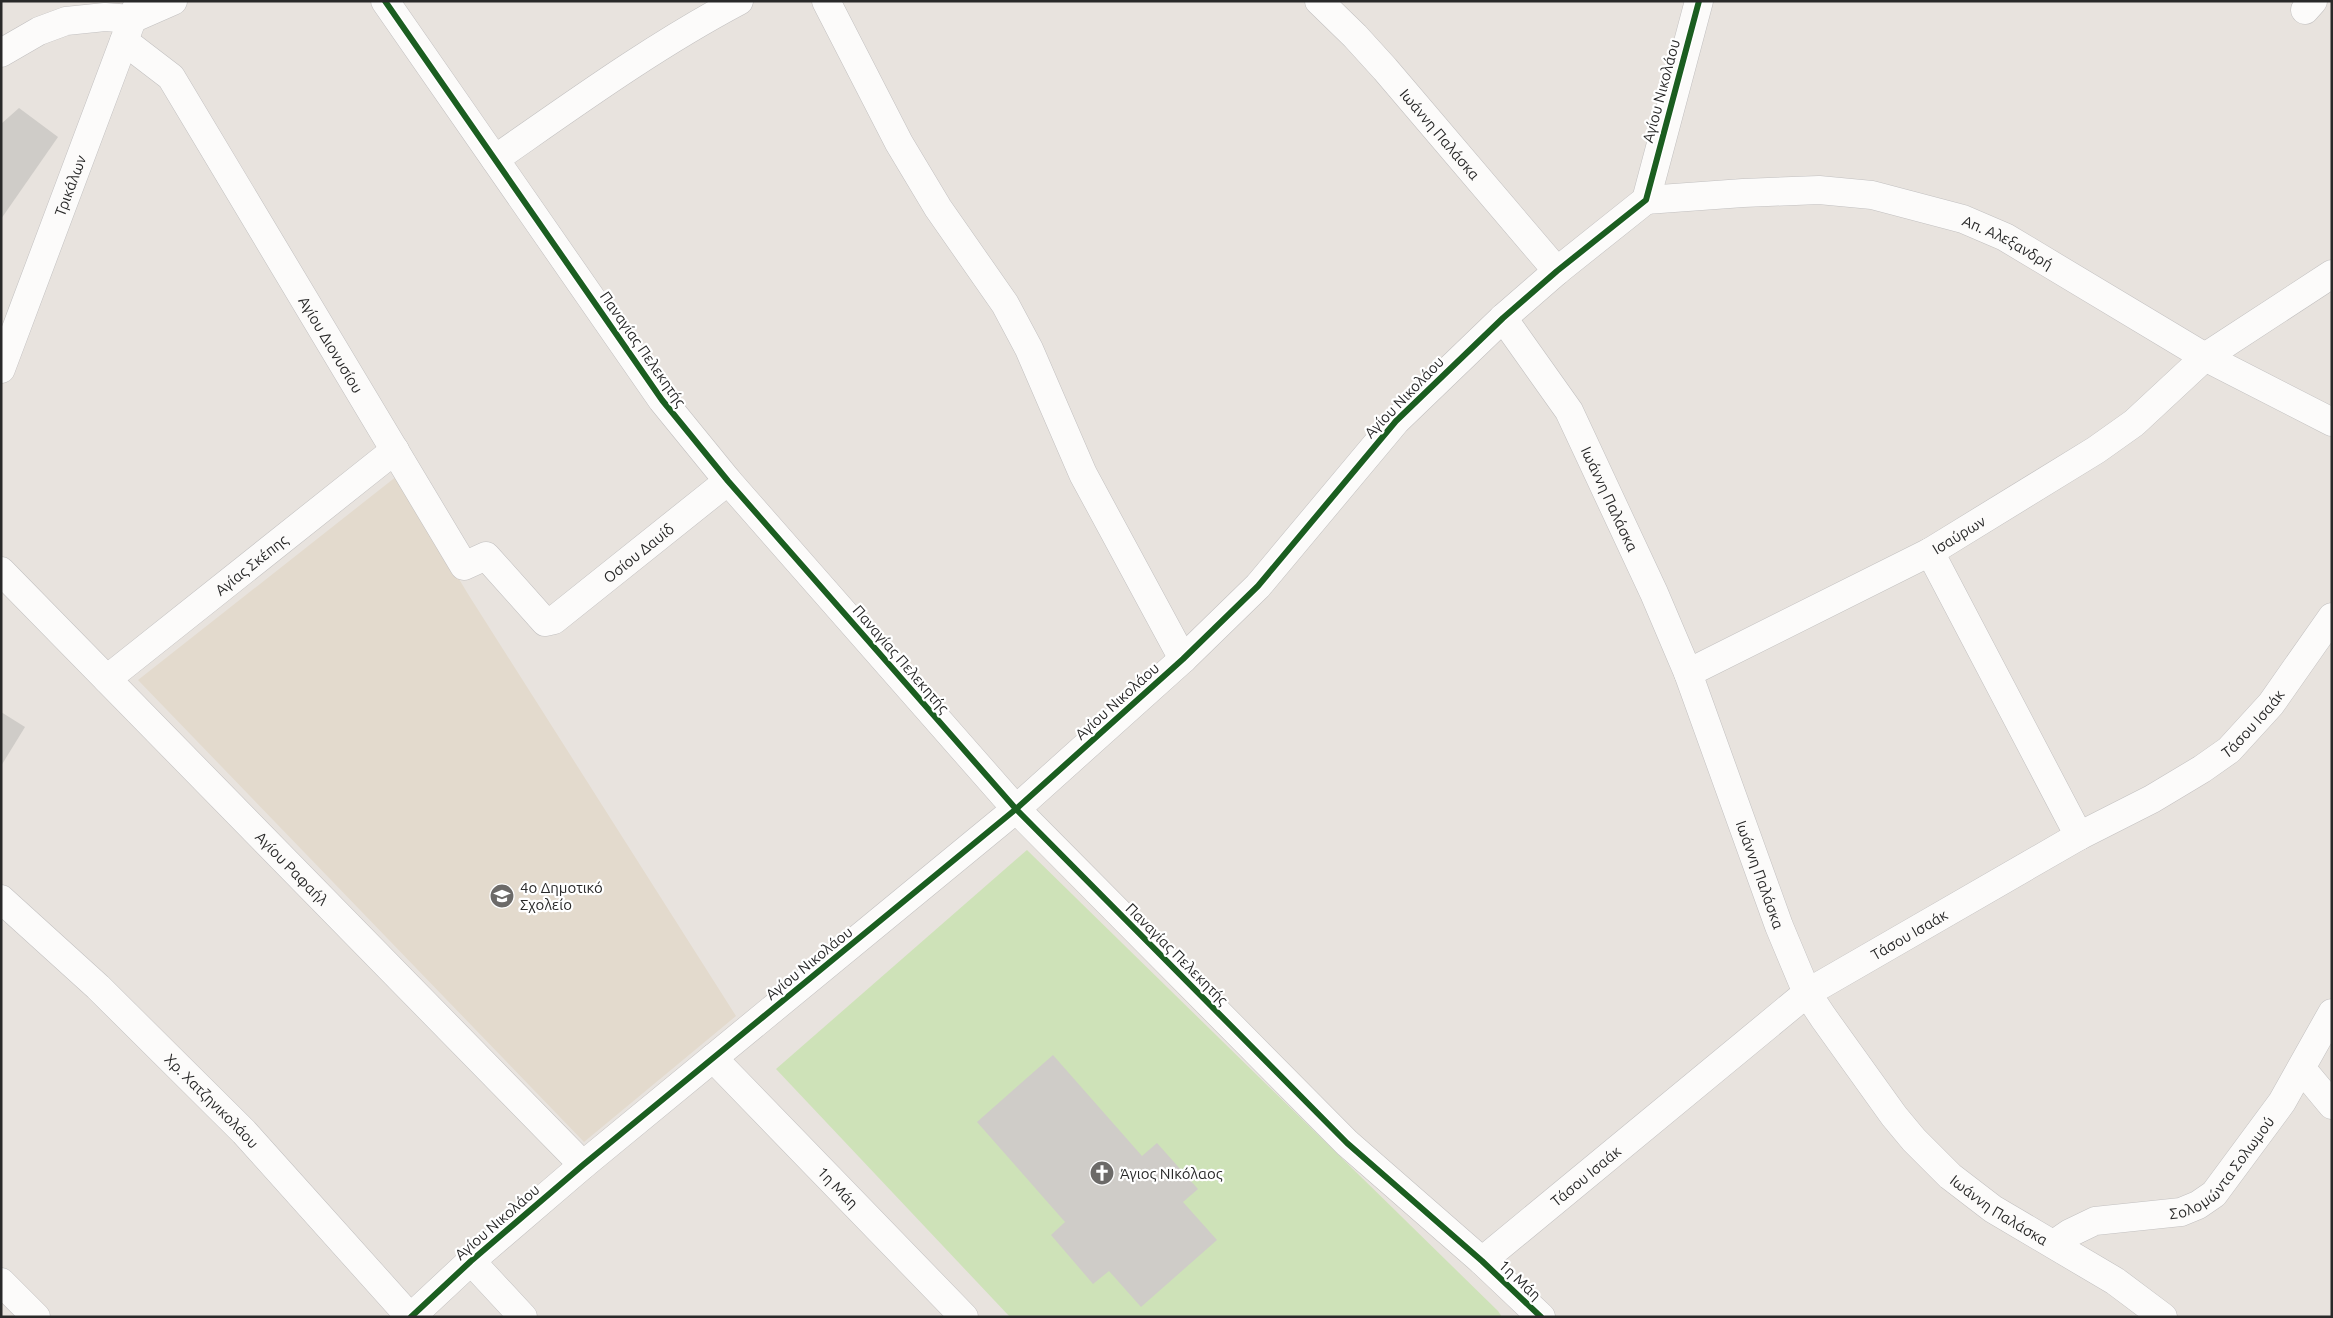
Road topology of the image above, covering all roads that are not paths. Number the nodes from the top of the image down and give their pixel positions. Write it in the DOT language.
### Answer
graph roads {
  1 [pos="173,1"];
  2 [pos="385,1"];
  3 [pos="739,1"];
  4 [pos="826,1"];
  5 [pos="1319,1"];
  6 [pos="1699,1"];
  7 [pos="131,21"];
  8 [pos="1,53"];
  9 [pos="495,159"];
  10 [pos="1646,200"];
  11 [pos="1557,271"];
  12 [pos="2332,274"];
  13 [pos="1503,318"];
  14 [pos="2206,358"];
  15 [pos="1,369"];
  16 [pos="2332,422"];
  17 [pos="395,450"];
  18 [pos="728,481"];
  19 [pos="1930,552"];
  20 [pos="1,571"];
  21 [pos="2332,617"];
  22 [pos="545,622"];
  23 [pos="1183,659"];
  24 [pos="1688,673"];
  25 [pos="107,679"];
  26 [pos="1016,809"];
  27 [pos="2078,836"];
  28 [pos="1,900"];
  29 [pos="1807,993"];
  30 [pos="2332,1013"];
  31 [pos="713,1058"];
  32 [pos="2302,1068"];
  33 [pos="2332,1105"];
  34 [pos="583,1165"];
  35 [pos="2054,1244"];
  36 [pos="471,1261"];
  37 [pos="1482,1261"];
  38 [pos="1,1282"];
  39 [pos="36,1317"];
  40 [pos="410,1317"];
  41 [pos="523,1317"];
  42 [pos="964,1317"];
  43 [pos="1541,1317"];
  44 [pos="2163,1317"];
  1 -- 7 [label="street"];
  2 -- 9 [label="street, Παναγίας Πελεκητής"];
  3 -- 9 [label="street"];
  4 -- 23 [label="street"];
  5 -- 11 [label="street, Ιωάννη Παλάσκα"];
  6 -- 10 [label="street, Αγίου Νικολάου"];
  7 -- 8 [label="street"];
  7 -- 15 [label="street, Τρικάλων"];
  7 -- 17 [label="street, Αγίου Διονυσίου"];
  9 -- 18 [label="street, Παναγίας Πελεκητής"];
  10 -- 11 [label="street, Αγίου Νικολάου"];
  10 -- 14 [label="street, Απ. Αλεξανδρή"];
  11 -- 13 [label="street, Αγίου Νικολάου"];
  12 -- 14 [label="street, Ισαύρων"];
  13 -- 23 [label="street, Αγίου Νικολάου"];
  13 -- 24 [label="street, Ιωάννη Παλάσκα"];
  14 -- 16 [label="street, Απ. Αλεξανδρή"];
  14 -- 19 [label="street, Ισαύρων"];
  17 -- 22 [label="street, Αγίου Διονυσίου"];
  17 -- 25 [label="street, Αγίας Σκέπης"];
  18 -- 22 [label="street, Οσίου Δαυίδ"];
  18 -- 26 [label="street, Παναγίας Πελεκητής"];
  19 -- 24 [label="street, Ισαύρων"];
  19 -- 27 [label="street"];
  20 -- 25 [label="street, Αγίου Ραφαήλ"];
  21 -- 27 [label="street, Τάσου Ισαάκ"];
  23 -- 26 [label="street, Αγίου Νικολάου"];
  24 -- 29 [label="street, Ιωάννη Παλάσκα"];
  25 -- 34 [label="street, Αγίου Ραφαήλ"];
  26 -- 31 [label="street, Αγίου Νικολάου"];
  26 -- 37 [label="street, Παναγίας Πελεκητής"];
  27 -- 29 [label="street, Τάσου Ισαάκ"];
  28 -- 40 [label="street, Χρ. Χατζηνικολάου"];
  29 -- 35 [label="street, Ιωάννη Παλάσκα"];
  29 -- 37 [label="street, Τάσου Ισαάκ"];
  30 -- 32 [label="street, Σολομώντα Σολωμού"];
  31 -- 34 [label="street, Αγίου Νικολάου"];
  31 -- 42 [label="street, 1η Μάη"];
  32 -- 33 [label="street"];
  32 -- 35 [label="street, Σολομώντα Σολωμού"];
  34 -- 36 [label="street, Αγίου Νικολάου"];
  35 -- 44 [label="street, Ιωάννη Παλάσκα"];
  36 -- 40 [label="street, Αγίου Νικολάου"];
  36 -- 41 [label="street"];
  37 -- 43 [label="street, 1η Μάη"];
  38 -- 39 [label="street"];
}
